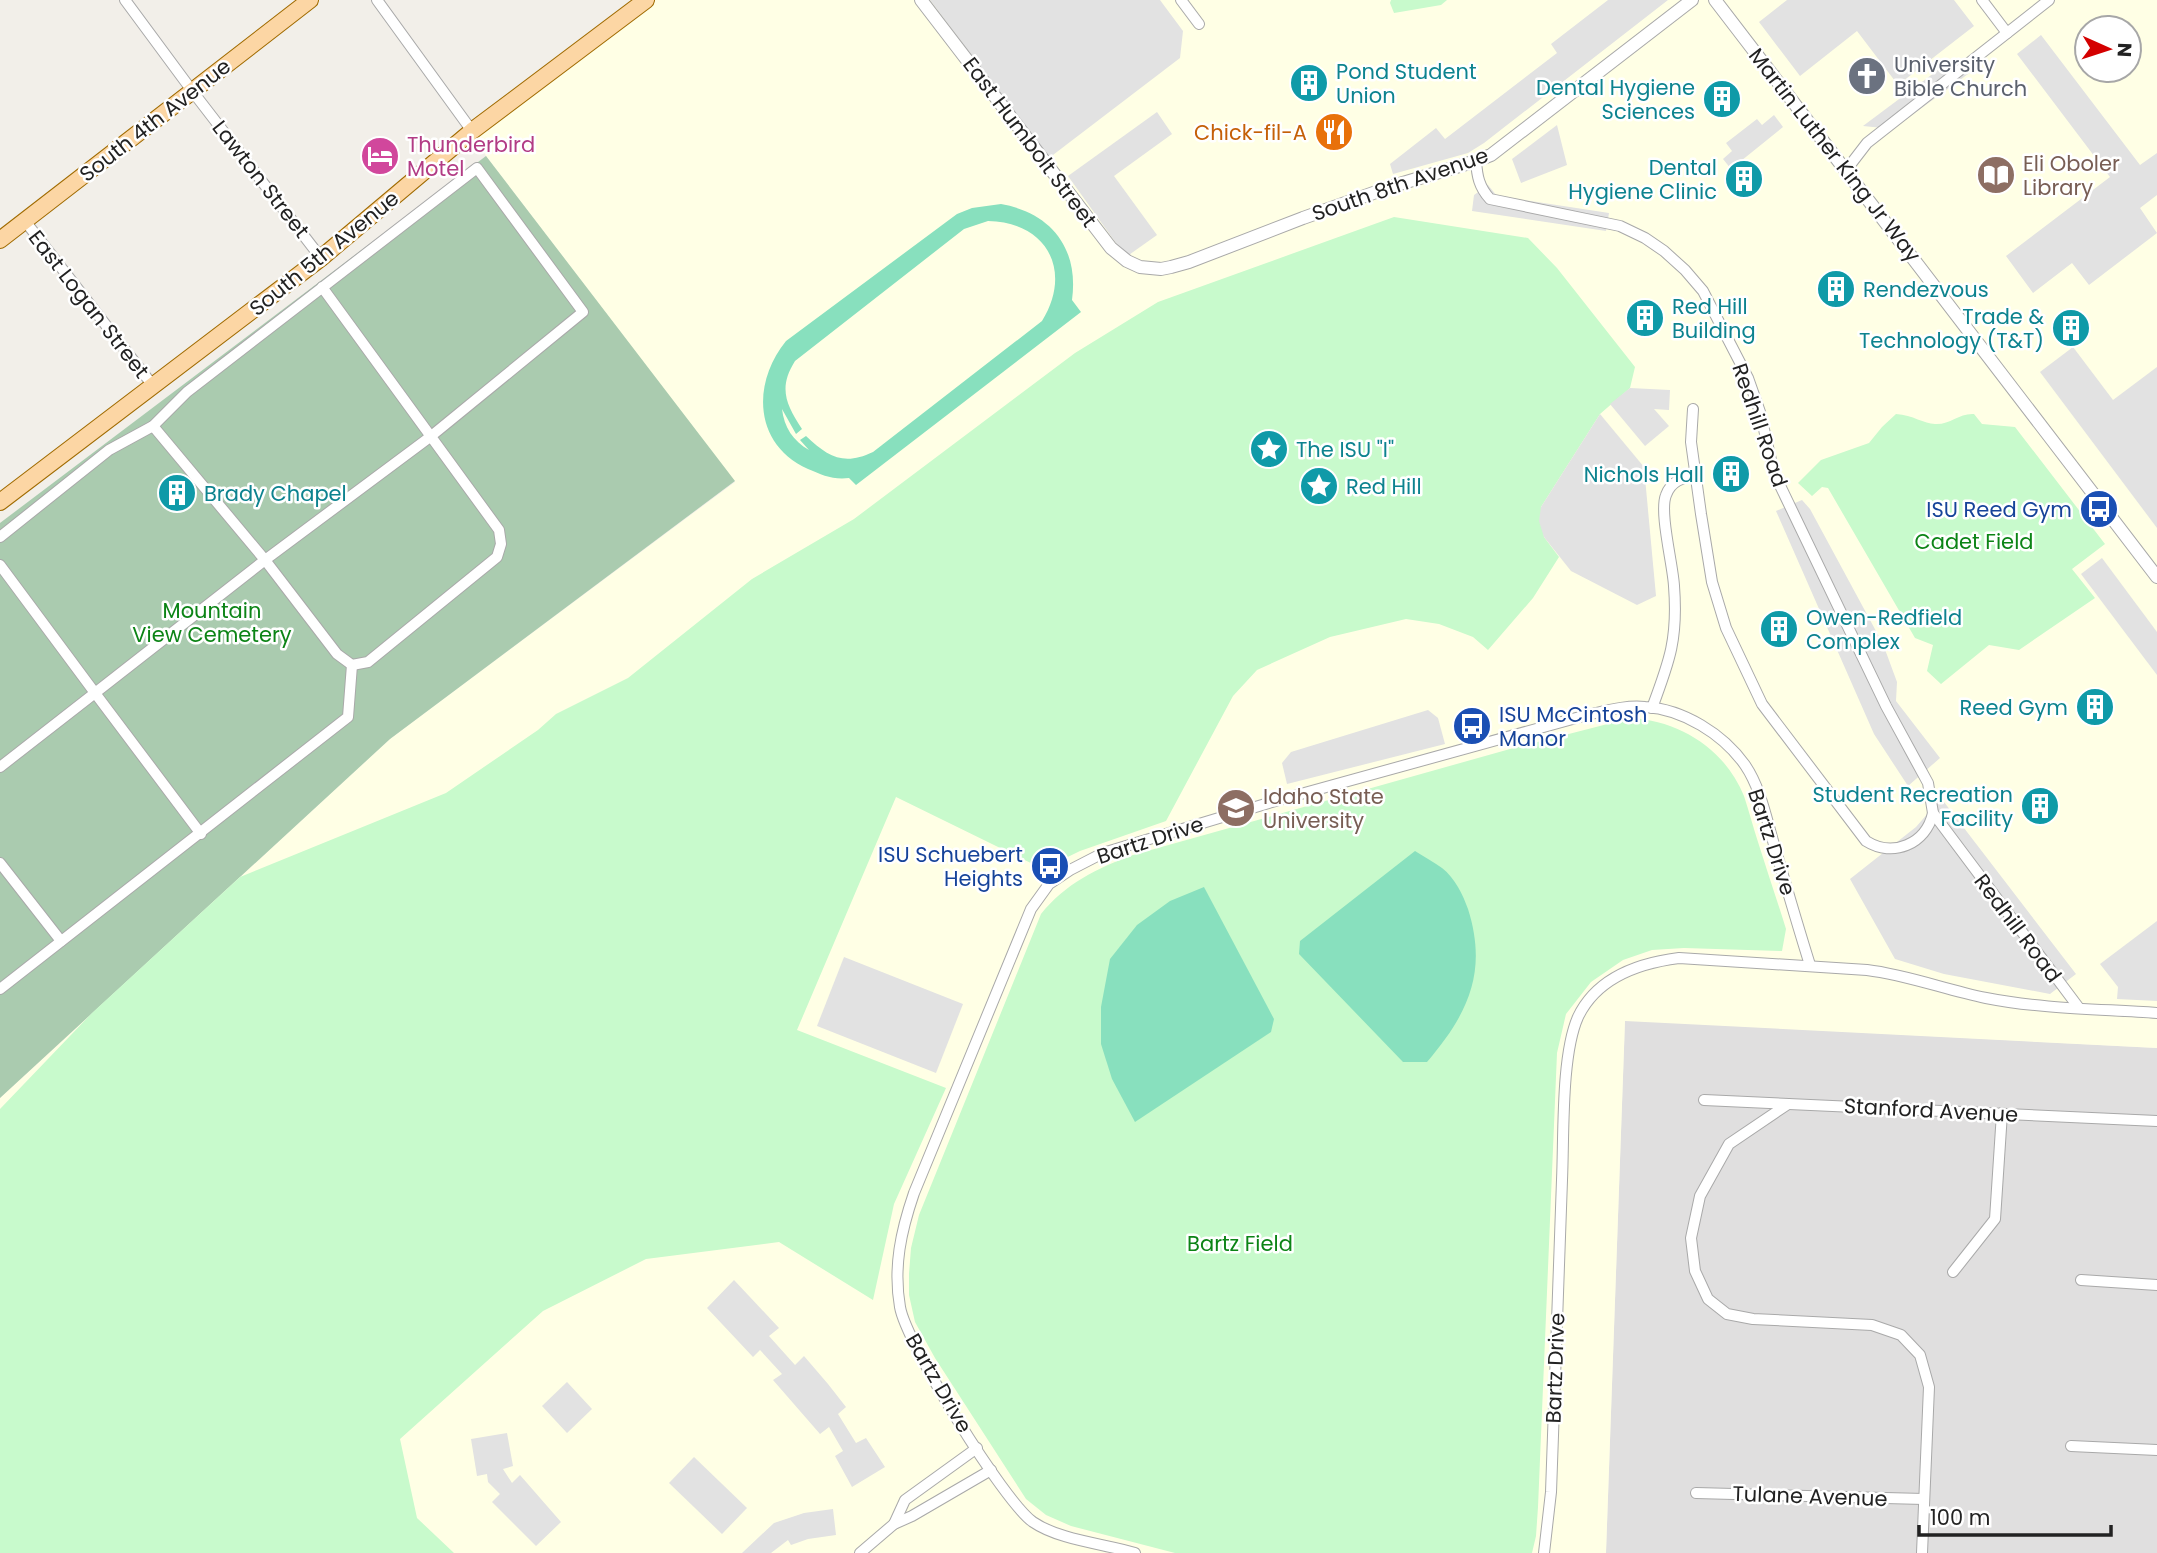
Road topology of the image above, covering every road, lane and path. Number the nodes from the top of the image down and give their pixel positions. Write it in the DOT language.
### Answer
graph roads {
  1 [pos="125,0"];
  2 [pos="310,0"];
  3 [pos="377,0"];
  4 [pos="645,0"];
  5 [pos="921,0"];
  6 [pos="1181,0"];
  7 [pos="1692,0"];
  8 [pos="1715,0"];
  9 [pos="1982,0"];
  10 [pos="2049,0"];
  11 [pos="1199,24"];
  12 [pos="2007,33"];
  13 [pos="193,92"];
  14 [pos="472,131"];
  15 [pos="1476,161"];
  16 [pos="1847,169"];
  17 [pos="25,221"];
  18 [pos="0,240"];
  19 [pos="321,258"];
  20 [pos="1150,269"];
  21 [pos="322,287"];
  22 [pos="153,387"];
  23 [pos="1693,409"];
  24 [pos="152,426"];
  25 [pos="430,436"];
  26 [pos="1696,475"];
  27 [pos="0,502"];
  28 [pos="0,537"];
  29 [pos="265,560"];
  30 [pos="0,565"];
  31 [pos="2157,577"];
  32 [pos="352,665"];
  33 [pos="95,693"];
  34 [pos="1652,708"];
  35 [pos="0,767"];
  36 [pos="1933,813"];
  37 [pos="201,834"];
  38 [pos="0,863"];
  39 [pos="61,941"];
  40 [pos="1810,965"];
  41 [pos="0,989"];
  42 [pos="2079,1008"];
  43 [pos="2157,1013"];
  44 [pos="1704,1100"];
  45 [pos="1788,1104"];
  46 [pos="2002,1113"];
  47 [pos="2157,1122"];
  48 [pos="1953,1272"];
  49 [pos="2081,1280"];
  50 [pos="2157,1285"];
  51 [pos="2071,1446"];
  52 [pos="976,1448"];
  53 [pos="2157,1450"];
  54 [pos="991,1469"];
  55 [pos="1696,1493"];
  56 [pos="1924,1499"];
  57 [pos="894,1524"];
  58 [pos="860,1553"];
  59 [pos="1135,1553"];
  60 [pos="1544,1553"];
  61 [pos="1922,1553"];
  1 -- 13 [label="street, Lawton Street"];
  2 -- 13 [label="main road, South 4th Avenue"];
  3 -- 14 [label="street"];
  4 -- 14 [label="main road, South 5th Avenue"];
  5 -- 20 [label="street, East Humbolt Street"];
  6 -- 11 [label="street"];
  7 -- 15 [label="street, South 8th Avenue"];
  8 -- 16 [label="street, Martin Luther King Jr Way"];
  9 -- 12 [label="street"];
  10 -- 12 [label="street"];
  12 -- 16 [label="street"];
  13 -- 17 [label="main road, South 4th Avenue"];
  13 -- 19 [label="street, Lawton Street"];
  14 -- 19 [label="main road, South 5th Avenue"];
  15 -- 20 [label="street, South 8th Avenue"];
  15 -- 36 [label="street, Redhill Road"];
  16 -- 31 [label="street, Martin Luther King Jr Way"];
  17 -- 18 [label="main road, South 4th Avenue"];
  17 -- 22 [label="street, East Logan Street"];
  19 -- 22 [label="main road, South 5th Avenue"];
  21 -- 24 [label="street"];
  21 -- 25 [label="street"];
  21 -- 25 [label="street"];
  22 -- 27 [label="main road, South 5th Avenue"];
  23 -- 26 [label="street"];
  24 -- 28 [label="street"];
  24 -- 29 [label="street"];
  25 -- 29 [label="street"];
  25 -- 32 [label="street"];
  26 -- 34 [label="street"];
  26 -- 36 [label="street"];
  29 -- 32 [label="street"];
  29 -- 33 [label="street"];
  30 -- 33 [label="street"];
  32 -- 37 [label="street"];
  33 -- 35 [label="street"];
  33 -- 37 [label="street"];
  34 -- 40 [label="street, Bartz Drive"];
  34 -- 52 [label="street, Bartz Drive"];
  36 -- 42 [label="street, Redhill Road"];
  37 -- 39 [label="street"];
  38 -- 39 [label="street"];
  39 -- 41 [label="street"];
  40 -- 42 [label="street, Bartz Drive"];
  40 -- 60 [label="street, Bartz Drive"];
  42 -- 43 [label="street, Bartz Drive"];
  44 -- 45 [label="street, Stanford Avenue"];
  45 -- 46 [label="street, Stanford Avenue"];
  45 -- 56 [label="street"];
  46 -- 47 [label="street, Stanford Avenue"];
  46 -- 48 [label="street"];
  49 -- 50 [label="street"];
  51 -- 53 [label="street"];
  52 -- 54 [label="street, Bartz Drive"];
  52 -- 57 [label="street"];
  54 -- 57 [label="street"];
  54 -- 59 [label="street, Bartz Drive"];
  55 -- 56 [label="street, Tulane Avenue"];
  56 -- 61 [label="street"];
  57 -- 58 [label="street"];
}
